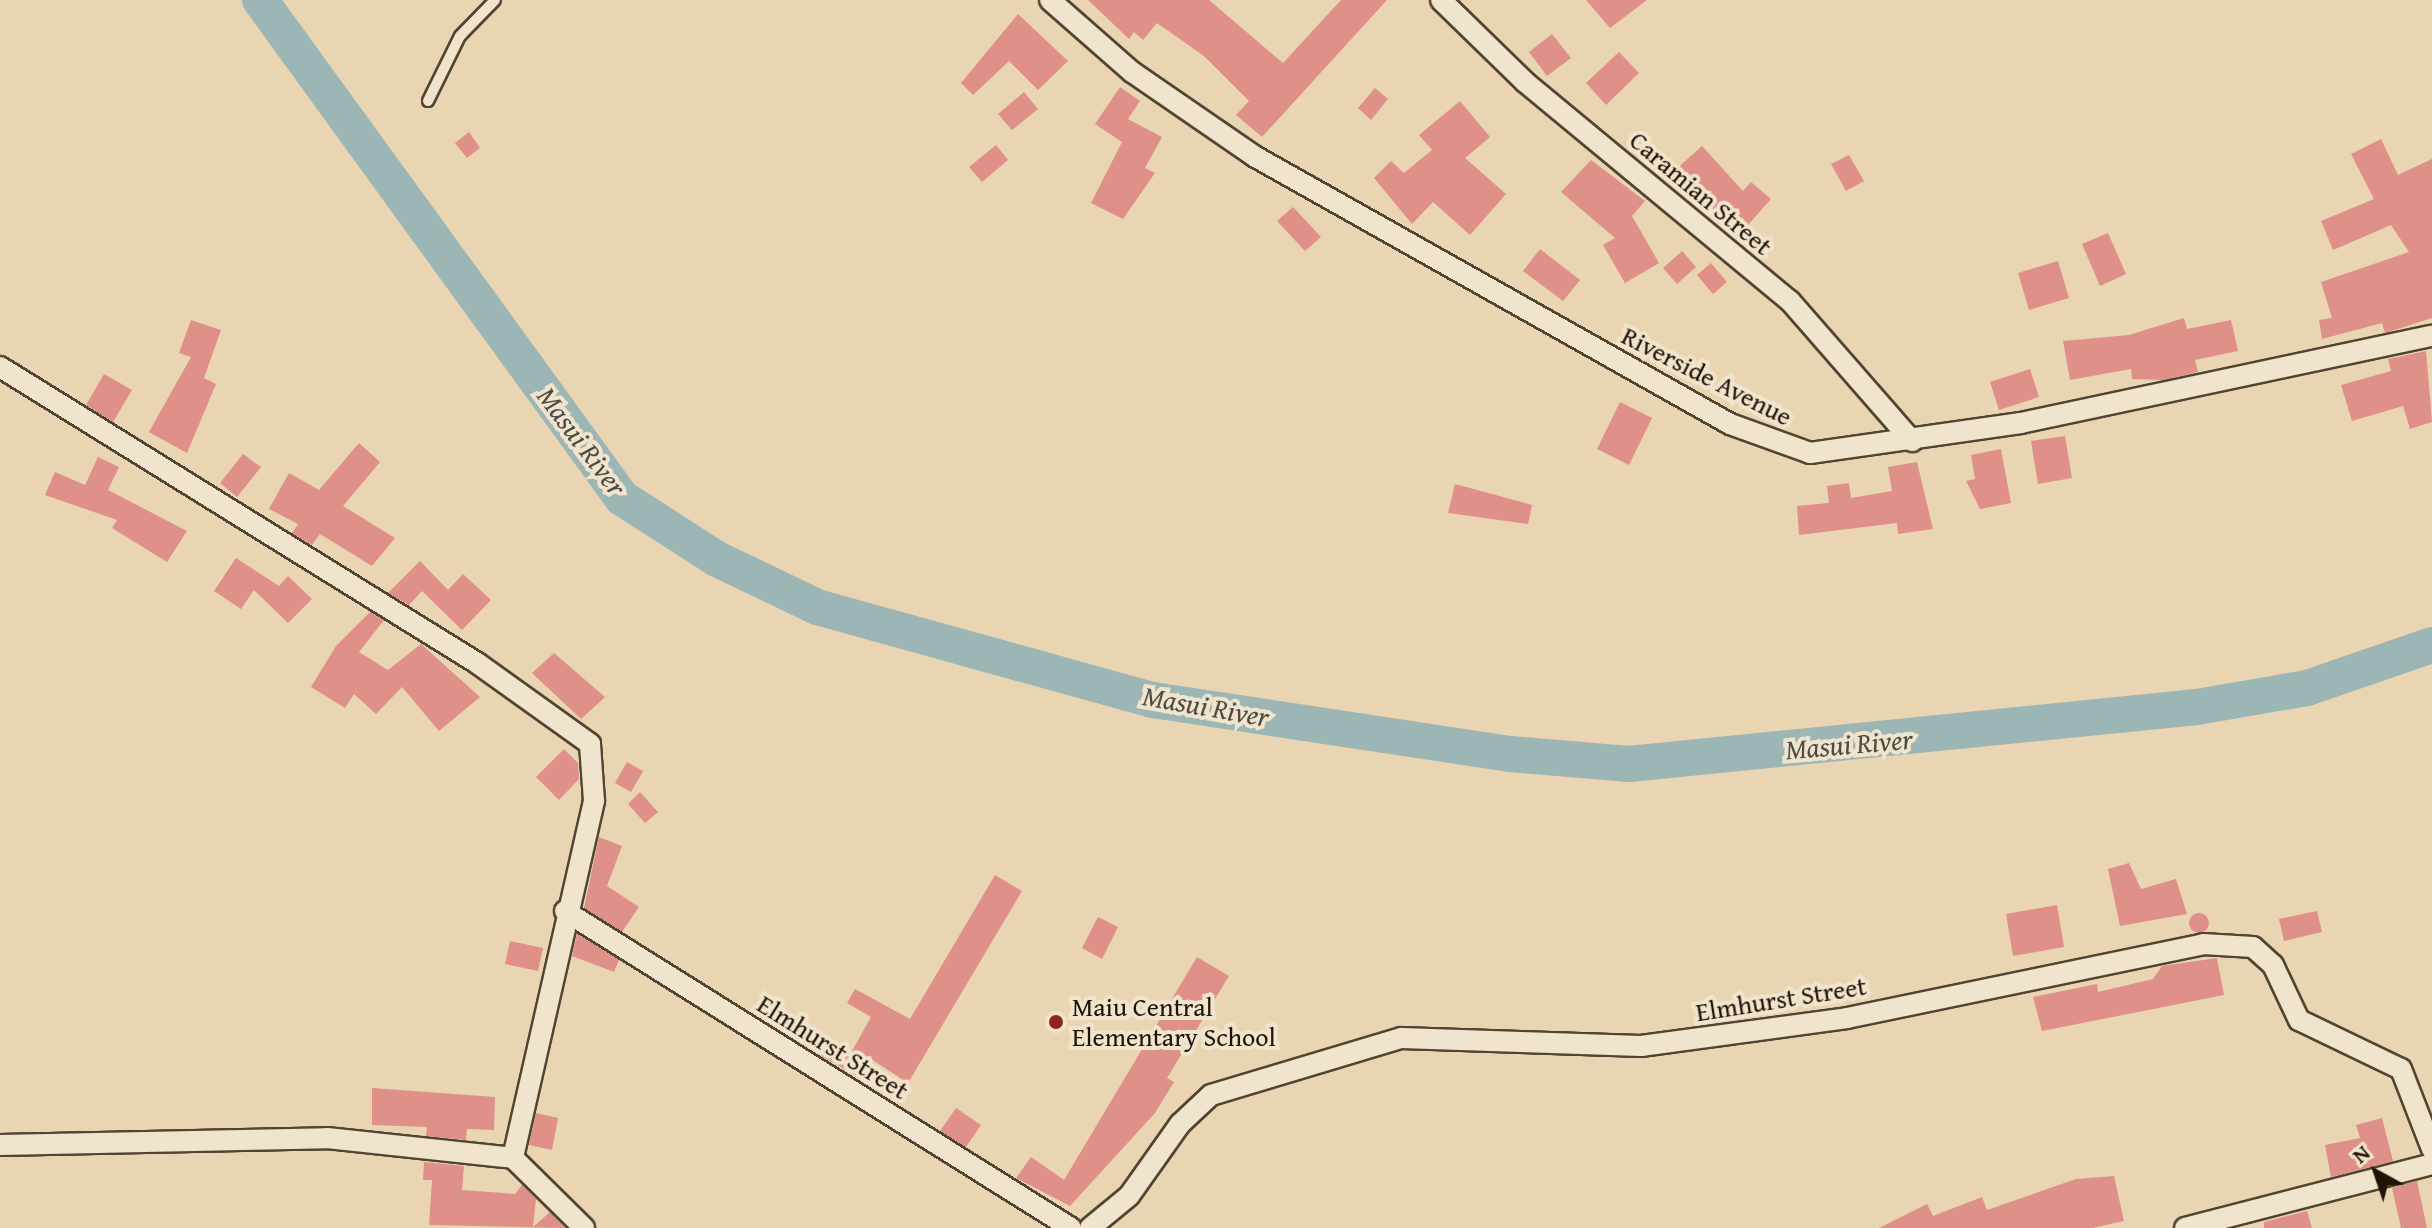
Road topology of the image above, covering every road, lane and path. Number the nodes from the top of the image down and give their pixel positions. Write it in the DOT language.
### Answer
graph roads {
  1 [pos="495,0"];
  2 [pos="1050,0"];
  3 [pos="1441,0"];
  4 [pos="428,101"];
  5 [pos="2432,336"];
  6 [pos="0,367"];
  7 [pos="1912,441"];
  8 [pos="565,911"];
  9 [pos="0,1145"];
  10 [pos="2432,1149"];
  11 [pos="513,1158"];
  12 [pos="2432,1164"];
  13 [pos="584,1228"];
  14 [pos="1071,1228"];
  15 [pos="1090,1228"];
  16 [pos="2185,1228"];
  1 -- 4 [label="lane"];
  2 -- 7 [label="street, Riverside Avenue"];
  3 -- 7 [label="street, Caramian Street"];
  5 -- 7 [label="street, Riverside Avenue"];
  6 -- 8 [label="street"];
  8 -- 11 [label="street"];
  8 -- 14 [label="street, Elmhurst Street"];
  9 -- 11 [label="street"];
  10 -- 15 [label="street, Elmhurst Street"];
  11 -- 13 [label="street"];
  12 -- 16 [label="street"];
}
